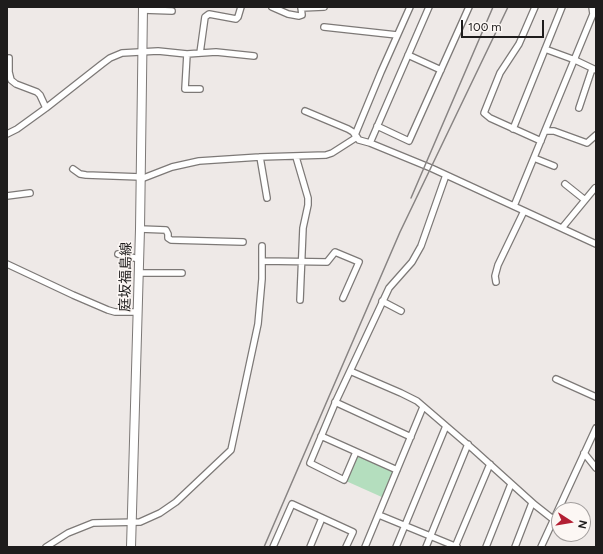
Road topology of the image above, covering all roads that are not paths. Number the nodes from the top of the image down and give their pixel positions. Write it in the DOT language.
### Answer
graph roads {
  1 [pos="241,7"];
  2 [pos="272,7"];
  3 [pos="324,7"];
  4 [pos="410,7"];
  5 [pos="429,7"];
  6 [pos="469,7"];
  7 [pos="535,7"];
  8 [pos="562,7"];
  9 [pos="592,7"];
  10 [pos="301,8"];
  11 [pos="143,9"];
  12 [pos="172,11"];
  13 [pos="324,27"];
  14 [pos="397,35"];
  15 [pos="545,49"];
  16 [pos="142,52"];
  17 [pos="200,52"];
  18 [pos="187,54"];
  19 [pos="408,55"];
  20 [pos="254,56"];
  21 [pos="9,58"];
  22 [pos="575,60"];
  23 [pos="441,70"];
  24 [pos="594,70"];
  25 [pos="200,89"];
  26 [pos="46,108"];
  27 [pos="579,108"];
  28 [pos="305,111"];
  29 [pos="377,126"];
  30 [pos="513,129"];
  31 [pos="546,131"];
  32 [pos="7,134"];
  33 [pos="596,135"];
  34 [pos="356,136"];
  35 [pos="541,141"];
  36 [pos="370,142"];
  37 [pos="260,156"];
  38 [pos="296,157"];
  39 [pos="534,158"];
  40 [pos="554,166"];
  41 [pos="73,169"];
  42 [pos="446,175"];
  43 [pos="141,178"];
  44 [pos="565,184"];
  45 [pos="595,188"];
  46 [pos="30,193"];
  47 [pos="7,196"];
  48 [pos="267,198"];
  49 [pos="586,200"];
  50 [pos="514,206"];
  51 [pos="524,211"];
  52 [pos="562,228"];
  53 [pos="140,229"];
  54 [pos="243,242"];
  55 [pos="596,244"];
  56 [pos="262,246"];
  57 [pos="118,254"];
  58 [pos="139,259"];
  59 [pos="262,261"];
  60 [pos="302,262"];
  61 [pos="7,264"];
  62 [pos="138,273"];
  63 [pos="182,273"];
  64 [pos="496,282"];
  65 [pos="342,298"];
  66 [pos="300,300"];
  67 [pos="382,301"];
  68 [pos="401,311"];
  69 [pos="138,312"];
  70 [pos="350,371"];
  71 [pos="556,379"];
  72 [pos="596,397"];
  73 [pos="335,402"];
  74 [pos="423,407"];
  75 [pos="446,426"];
  76 [pos="596,428"];
  77 [pos="321,436"];
  78 [pos="411,437"];
  79 [pos="468,444"];
  80 [pos="356,452"];
  81 [pos="584,453"];
  82 [pos="490,464"];
  83 [pos="596,468"];
  84 [pos="397,470"];
  85 [pos="511,484"];
  86 [pos="562,502"];
  87 [pos="532,503"];
  88 [pos="379,515"];
  89 [pos="322,518"];
  90 [pos="551,518"];
  91 [pos="132,522"];
  92 [pos="405,526"];
  93 [pos="551,526"];
  94 [pos="431,536"];
  95 [pos="46,547"];
  96 [pos="131,547"];
  97 [pos="273,547"];
  98 [pos="310,547"];
  99 [pos="346,547"];
  100 [pos="365,547"];
  101 [pos="396,547"];
  102 [pos="426,547"];
  103 [pos="456,547"];
  104 [pos="486,547"];
  105 [pos="515,547"];
  106 [pos="541,547"];
  1 -- 17 [label="street"];
  2 -- 10 [label="street"];
  3 -- 10 [label="street"];
  4 -- 14 [label="street"];
  5 -- 19 [label="street"];
  6 -- 23 [label="street"];
  7 -- 30 [label="street"];
  8 -- 15 [label="street"];
  9 -- 22 [label="street"];
  11 -- 12 [label="street"];
  11 -- 16 [label="main road, 庭坂福島線"];
  13 -- 14 [label="street"];
  14 -- 34 [label="street"];
  15 -- 22 [label="street"];
  15 -- 30 [label="street"];
  16 -- 18 [label="street"];
  16 -- 26 [label="street"];
  16 -- 43 [label="main road, 庭坂福島線"];
  17 -- 18 [label="street"];
  17 -- 20 [label="street"];
  18 -- 25 [label="street"];
  19 -- 23 [label="street"];
  19 -- 29 [label="street"];
  21 -- 26 [label="street"];
  22 -- 24 [label="street"];
  22 -- 31 [label="street"];
  23 -- 29 [label="street"];
  24 -- 27 [label="street"];
  26 -- 32 [label="street"];
  28 -- 34 [label="street"];
  29 -- 36 [label="street"];
  30 -- 35 [label="street"];
  31 -- 33 [label="street"];
  31 -- 35 [label="street"];
  34 -- 36 [label="street"];
  34 -- 38 [label="street"];
  35 -- 39 [label="street"];
  36 -- 42 [label="street"];
  37 -- 38 [label="street"];
  37 -- 43 [label="street"];
  37 -- 48 [label="street"];
  38 -- 60 [label="street"];
  39 -- 40 [label="street"];
  39 -- 50 [label="street"];
  41 -- 43 [label="street"];
  42 -- 50 [label="street"];
  42 -- 67 [label="street"];
  43 -- 53 [label="main road, 庭坂福島線"];
  44 -- 49 [label="street"];
  45 -- 49 [label="street"];
  46 -- 47 [label="street"];
  49 -- 52 [label="street"];
  50 -- 51 [label="street"];
  51 -- 52 [label="street"];
  51 -- 64 [label="street"];
  52 -- 55 [label="street"];
  53 -- 54 [label="street"];
  53 -- 58 [label="main road, 庭坂福島線"];
  56 -- 59 [label="street"];
  57 -- 58 [label="street"];
  58 -- 62 [label="main road, 庭坂福島線"];
  59 -- 60 [label="street"];
  59 -- 91 [label="street"];
  60 -- 65 [label="street"];
  60 -- 66 [label="street"];
  61 -- 69 [label="street"];
  62 -- 63 [label="street"];
  62 -- 69 [label="main road, 庭坂福島線"];
  67 -- 68 [label="street"];
  67 -- 70 [label="street"];
  69 -- 91 [label="main road, 庭坂福島線"];
  70 -- 73 [label="street"];
  70 -- 74 [label="street"];
  71 -- 72 [label="street"];
  73 -- 77 [label="street"];
  73 -- 78 [label="street"];
  74 -- 75 [label="street"];
  74 -- 78 [label="street"];
  75 -- 79 [label="street"];
  75 -- 92 [label="street"];
  76 -- 81 [label="street"];
  77 -- 80 [label="street"];
  77 -- 80 [label="street"];
  78 -- 84 [label="street"];
  79 -- 82 [label="street"];
  79 -- 94 [label="street"];
  80 -- 84 [label="street"];
  81 -- 83 [label="street"];
  81 -- 86 [label="street"];
  82 -- 85 [label="street"];
  82 -- 103 [label="street"];
  84 -- 88 [label="street"];
  85 -- 87 [label="street"];
  85 -- 104 [label="street"];
  87 -- 90 [label="street"];
  87 -- 105 [label="street"];
  88 -- 92 [label="street"];
  88 -- 100 [label="street"];
  89 -- 97 [label="street"];
  89 -- 98 [label="street"];
  89 -- 99 [label="street"];
  91 -- 95 [label="street"];
  91 -- 96 [label="main road, 庭坂福島線"];
  92 -- 94 [label="street"];
  92 -- 101 [label="street"];
  93 -- 106 [label="street"];
  94 -- 102 [label="street"];
  94 -- 103 [label="street"];
}
